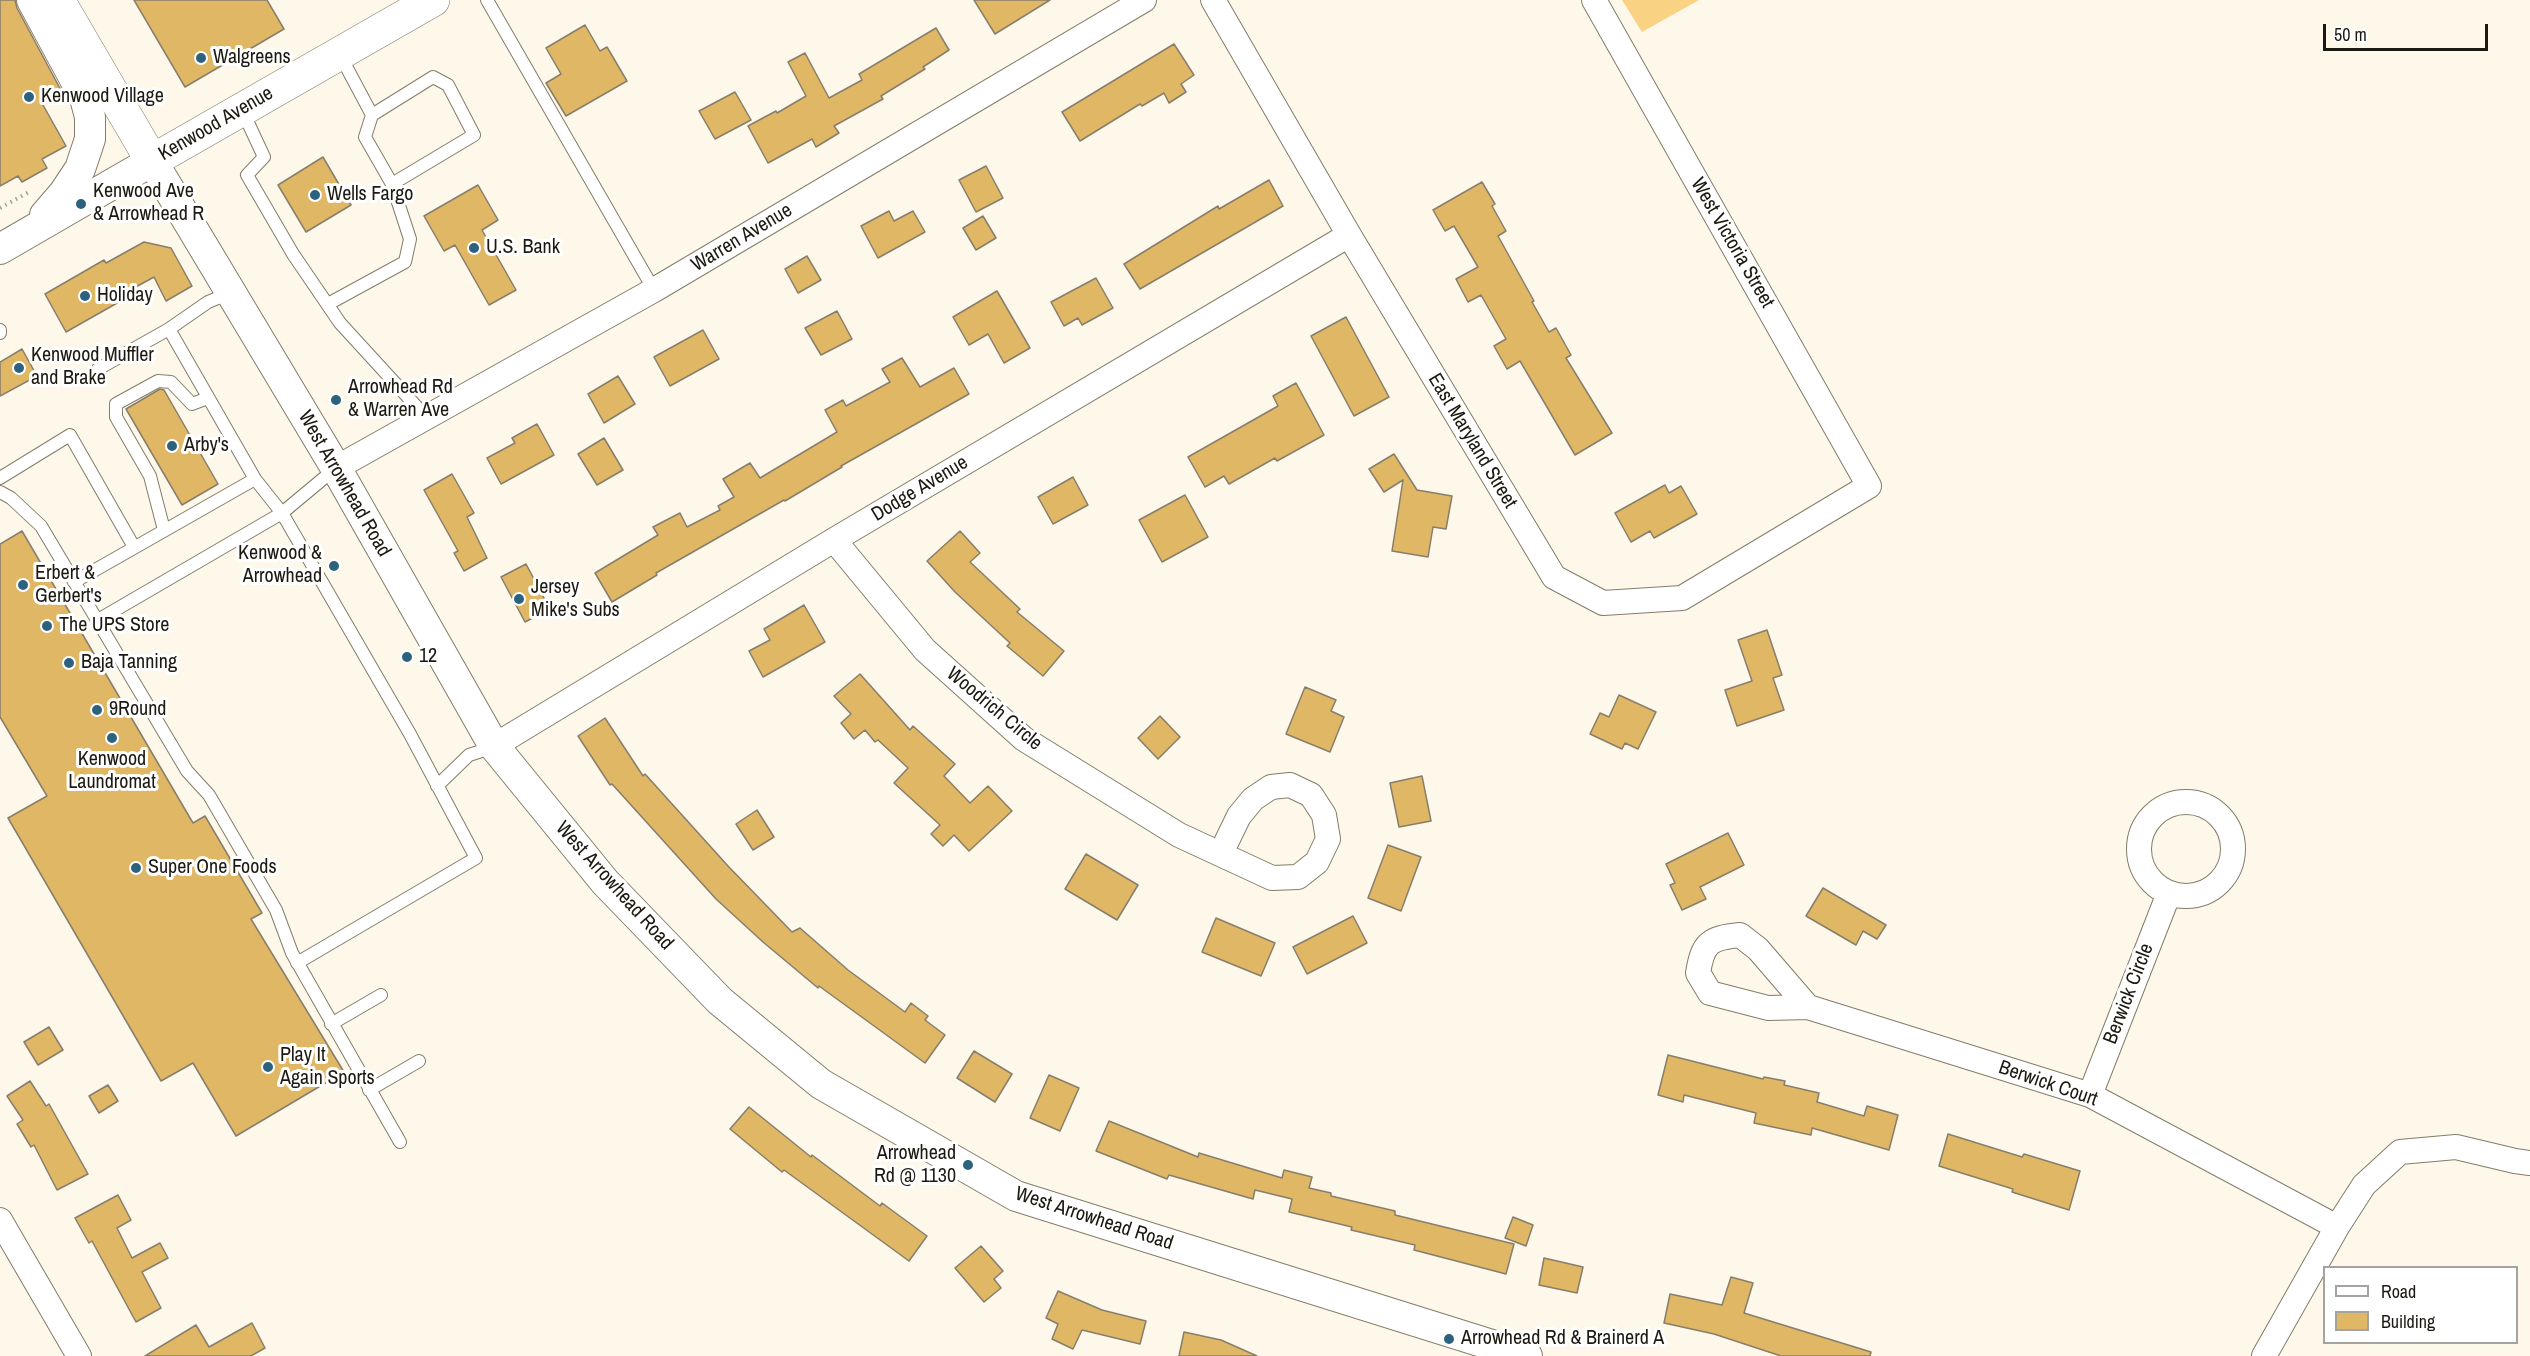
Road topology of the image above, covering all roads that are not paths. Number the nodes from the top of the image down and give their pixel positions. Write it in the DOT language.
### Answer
graph roads {
  1 [pos="32,0"];
  2 [pos="58,0"];
  3 [pos="433,0"];
  4 [pos="488,0"];
  5 [pos="1143,0"];
  6 [pos="1213,0"];
  7 [pos="1594,0"];
  8 [pos="339,54"];
  9 [pos="242,110"];
  10 [pos="372,116"];
  11 [pos="152,161"];
  12 [pos="392,184"];
  13 [pos="31,231"];
  14 [pos="1349,235"];
  15 [pos="0,249"];
  16 [pos="654,290"];
  17 [pos="231,293"];
  18 [pos="327,304"];
  19 [pos="169,329"];
  20 [pos="98,369"];
  21 [pos="208,398"];
  22 [pos="427,418"];
  23 [pos="336,468"];
  24 [pos="0,478"];
  25 [pos="255,479"];
  26 [pos="1869,486"];
  27 [pos="0,492"];
  28 [pos="282,513"];
  29 [pos="164,530"];
  30 [pos="834,540"];
  31 [pos="135,547"];
  32 [pos="74,582"];
  33 [pos="98,620"];
  34 [pos="494,746"];
  35 [pos="437,786"];
  36 [pos="1221,853"];
  37 [pos="2169,893"];
  38 [pos="297,963"];
  39 [pos="381,995"];
  40 [pos="1808,1007"];
  41 [pos="332,1024"];
  42 [pos="419,1061"];
  43 [pos="369,1090"];
  44 [pos="2090,1095"];
  45 [pos="400,1142"];
  46 [pos="2530,1162"];
  47 [pos="0,1220"];
  48 [pos="2337,1227"];
  49 [pos="79,1356"];
  50 [pos="1527,1356"];
  51 [pos="2264,1356"];
  1 -- 13 [label="street"];
  2 -- 11 [label="main road, West Arrowhead Road"];
  3 -- 8 [label="main road, Kenwood Avenue"];
  4 -- 16 [label="lane"];
  5 -- 16 [label="street, Warren Avenue"];
  6 -- 14 [label="street, East Maryland Street"];
  7 -- 26 [label="street, West Victoria Street"];
  8 -- 9 [label="main road, Kenwood Avenue"];
  8 -- 10 [label="lane"];
  9 -- 11 [label="main road, Kenwood Avenue"];
  9 -- 18 [label="lane"];
  10 -- 12 [label="lane"];
  10 -- 12 [label="lane"];
  11 -- 13 [label="street, Kenwood Avenue"];
  11 -- 17 [label="street, West Arrowhead Road"];
  12 -- 18 [label="lane"];
  13 -- 15 [label="street, Kenwood Avenue"];
  14 -- 26 [label="street, East Maryland Street"];
  14 -- 30 [label="street, Dodge Avenue"];
  16 -- 22 [label="street, Warren Avenue"];
  17 -- 19 [label="lane"];
  17 -- 23 [label="street, West Arrowhead Road"];
  18 -- 22 [label="lane"];
  19 -- 20 [label="lane"];
  19 -- 21 [label="lane"];
  21 -- 25 [label="lane"];
  21 -- 29 [label="lane"];
  22 -- 23 [label="street, Warren Avenue"];
  23 -- 28 [label="lane"];
  23 -- 34 [label="street, West Arrowhead Road"];
  24 -- 31 [label="lane"];
  25 -- 28 [label="lane"];
  25 -- 29 [label="lane"];
  27 -- 32 [label="lane"];
  28 -- 33 [label="lane"];
  28 -- 35 [label="lane"];
  29 -- 31 [label="lane"];
  30 -- 34 [label="street, Dodge Avenue"];
  30 -- 36 [label="street, Woodrich Circle"];
  31 -- 32 [label="lane"];
  32 -- 33 [label="lane"];
  33 -- 38 [label="lane"];
  34 -- 35 [label="lane"];
  34 -- 50 [label="street, West Arrowhead Road"];
  35 -- 38 [label="lane"];
  36 -- 36 [label="street, Woodrich Circle"];
  37 -- 44 [label="street, Berwick Circle"];
  38 -- 41 [label="lane"];
  39 -- 41 [label="lane"];
  40 -- 44 [label="street, Berwick Court"];
  41 -- 43 [label="lane"];
  42 -- 43 [label="lane"];
  43 -- 45 [label="lane"];
  44 -- 48 [label="street, Berwick Court"];
  46 -- 48 [label="street"];
  47 -- 49 [label="street"];
  48 -- 51 [label="street"];
}
